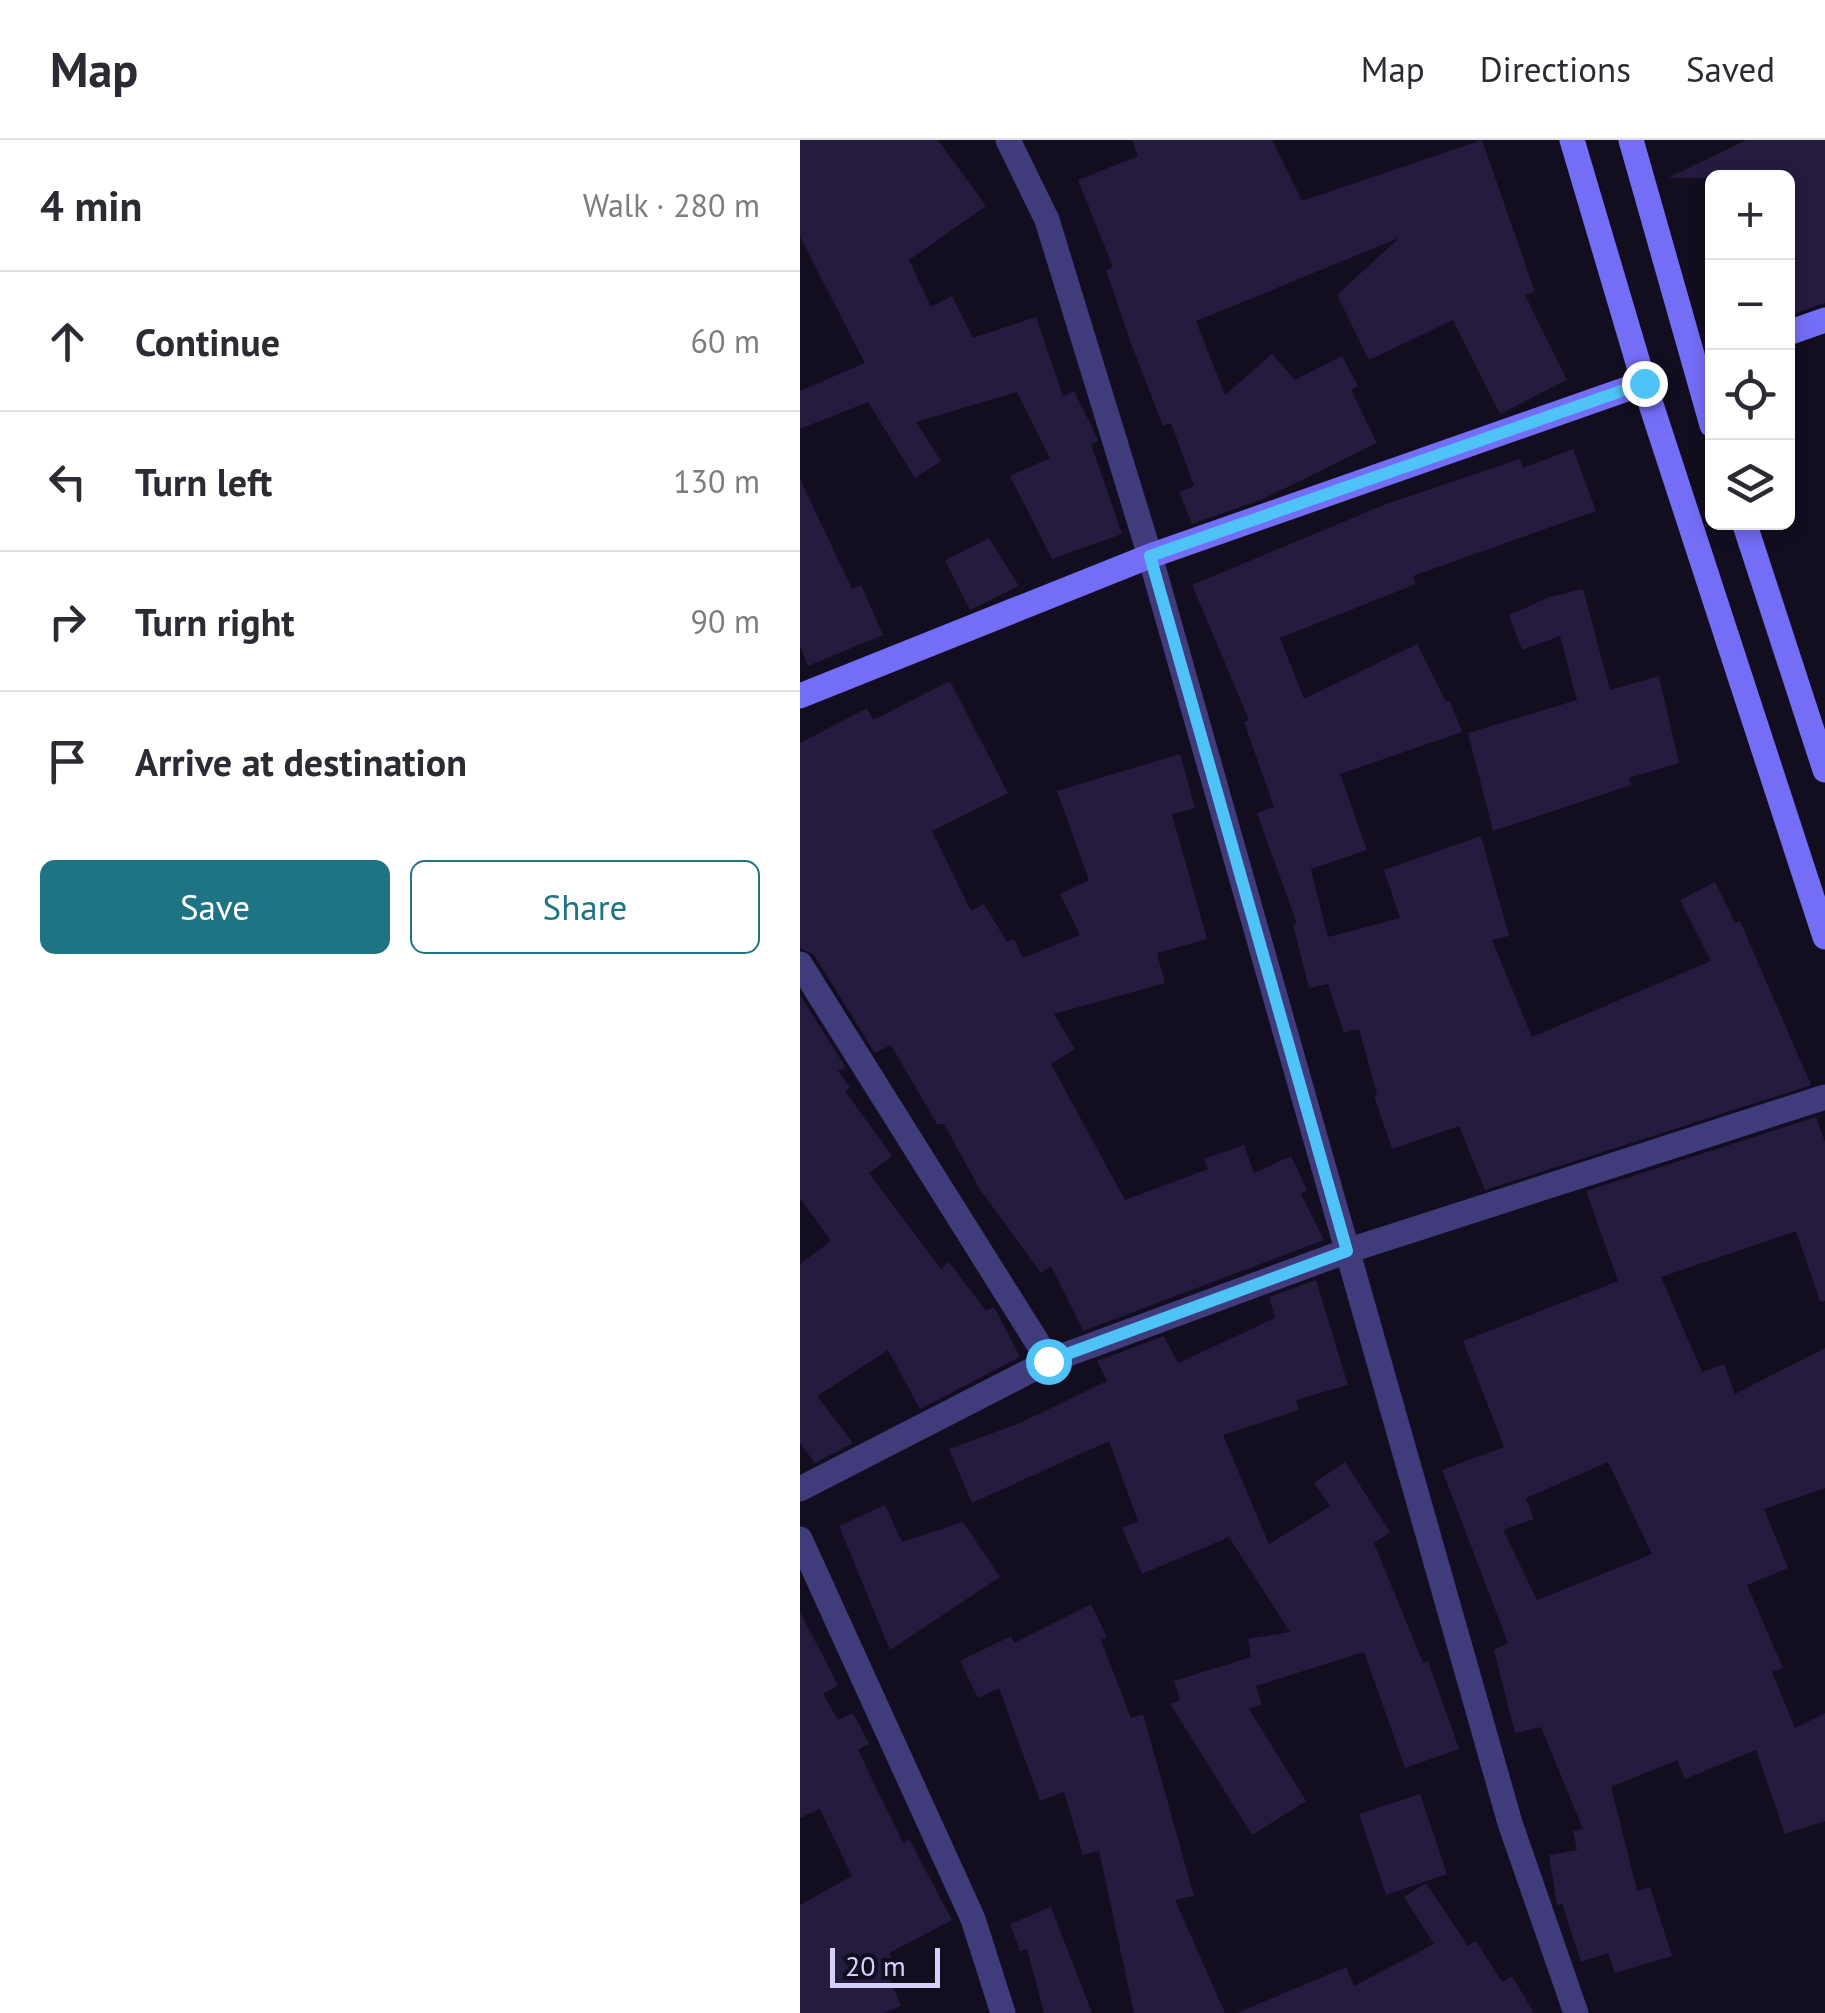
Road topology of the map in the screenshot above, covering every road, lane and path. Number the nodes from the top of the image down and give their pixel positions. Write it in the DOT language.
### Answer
graph roads {
  1 [pos="1008,140"];
  2 [pos="1572,140"];
  3 [pos="1630,140"];
  4 [pos="1825,320"];
  5 [pos="1795,331"];
  6 [pos="1703,363"];
  7 [pos="1644,383"];
  8 [pos="1747,530"];
  9 [pos="1150,556"];
  10 [pos="800,696"];
  11 [pos="1825,770"];
  12 [pos="1825,938"];
  13 [pos="800,964"];
  14 [pos="1825,1097"];
  15 [pos="1347,1251"];
  16 [pos="1048,1361"];
  17 [pos="800,1489"];
  18 [pos="800,1539"];
  19 [pos="1003,2013"];
  20 [pos="1576,2013"];
  1 -- 9 [label="street"];
  2 -- 7 [label="main road"];
  3 -- 6 [label="main road"];
  4 -- 5 [label="main road"];
  7 -- 9 [label="main road"];
  7 -- 12 [label="main road"];
  8 -- 11 [label="main road"];
  9 -- 10 [label="main road"];
  9 -- 15 [label="street"];
  13 -- 16 [label="street"];
  14 -- 15 [label="street"];
  15 -- 16 [label="street"];
  15 -- 20 [label="street"];
  16 -- 17 [label="street"];
  18 -- 19 [label="street"];
}
